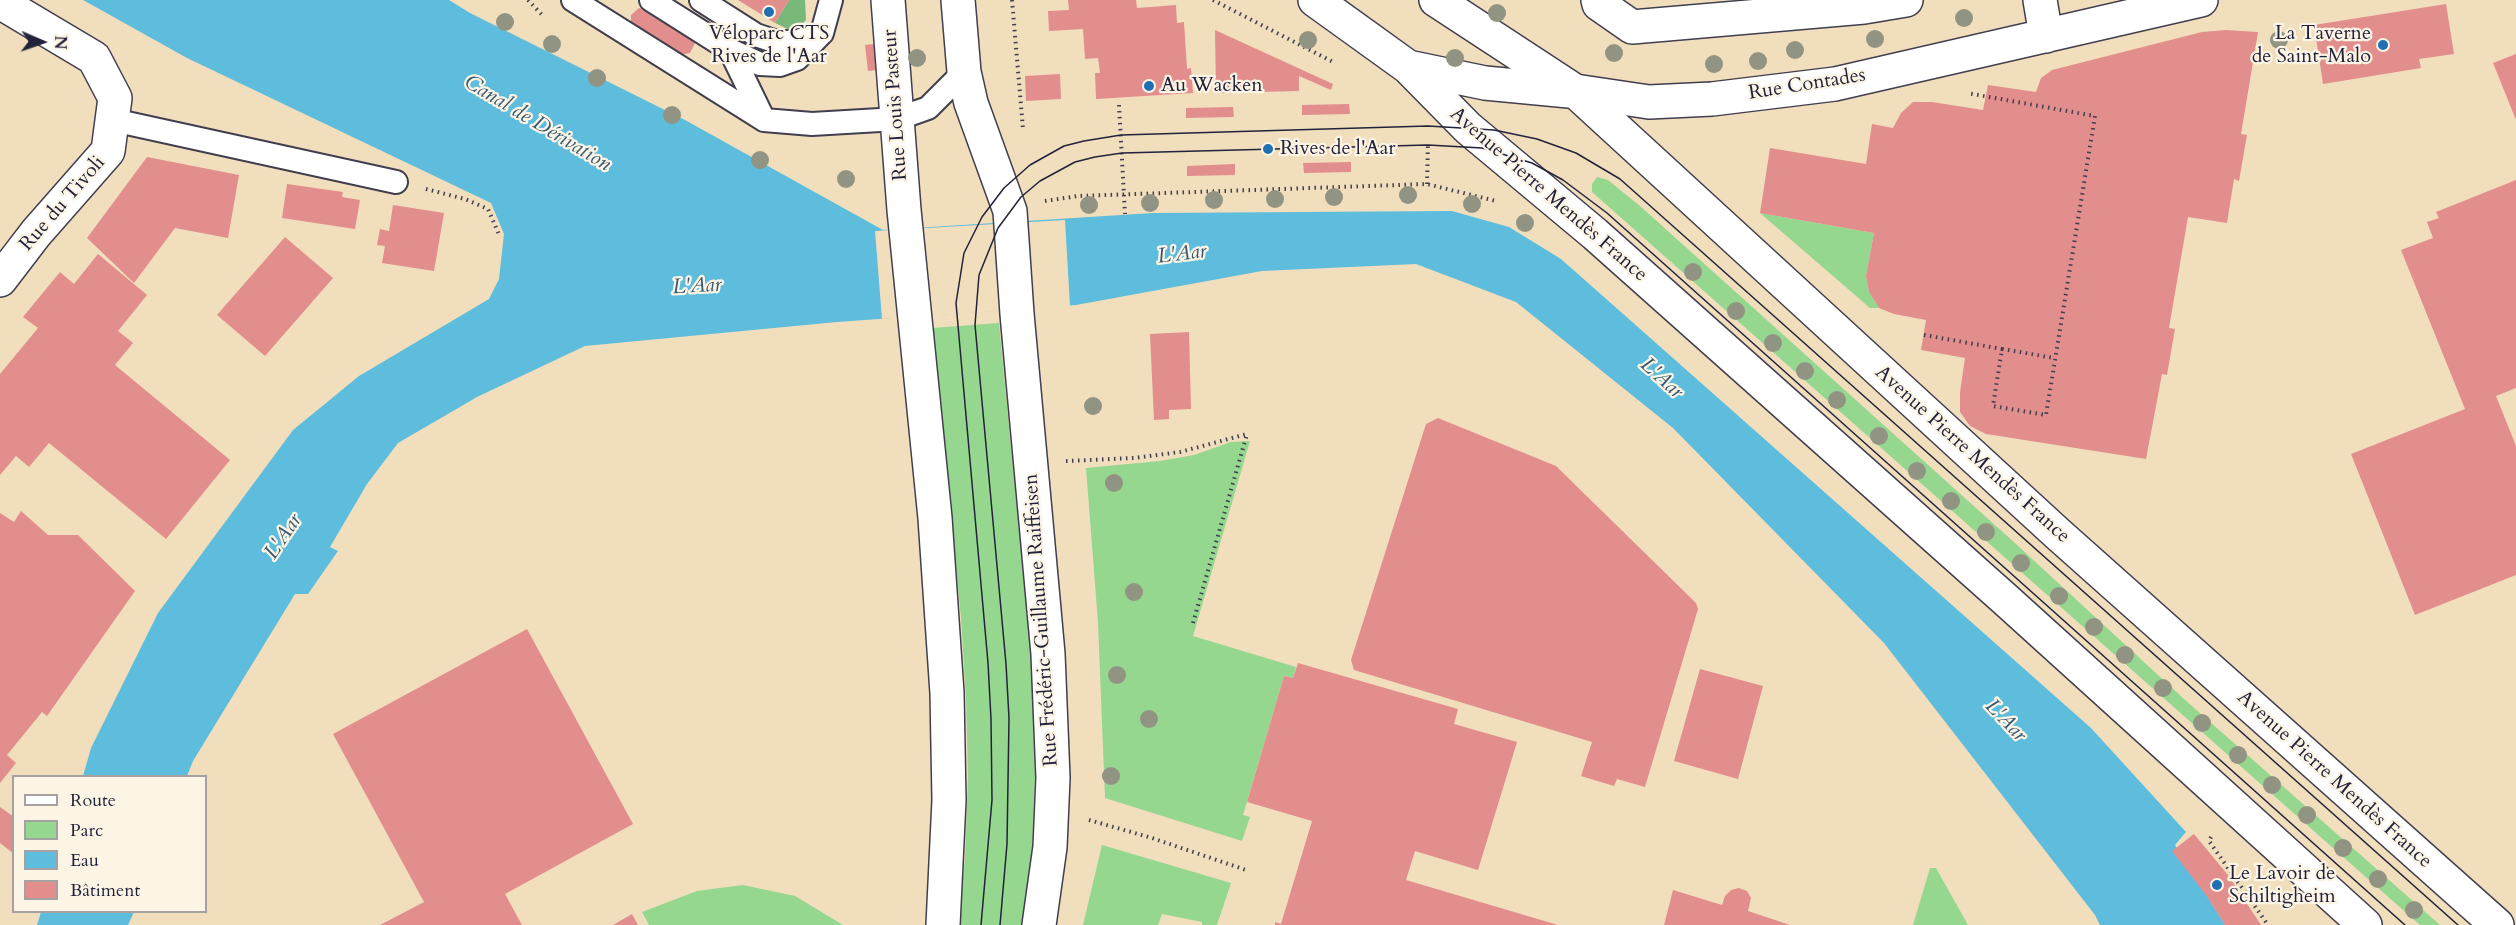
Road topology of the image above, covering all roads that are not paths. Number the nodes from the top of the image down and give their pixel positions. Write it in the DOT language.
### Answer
graph roads {
  1 [pos="573,0"];
  2 [pos="651,0"];
  3 [pos="701,0"];
  4 [pos="831,0"];
  5 [pos="888,0"];
  6 [pos="958,0"];
  7 [pos="1315,0"];
  8 [pos="1436,0"];
  9 [pos="1598,0"];
  10 [pos="1906,0"];
  11 [pos="2040,0"];
  12 [pos="2201,0"];
  13 [pos="0,2"];
  14 [pos="822,33"];
  15 [pos="2046,36"];
  16 [pos="730,50"];
  17 [pos="1408,67"];
  18 [pos="964,72"];
  19 [pos="1575,91"];
  20 [pos="113,120"];
  21 [pos="764,120"];
  22 [pos="897,120"];
  23 [pos="396,182"];
  24 [pos="0,280"];
  25 [pos="943,925"];
  26 [pos="1039,925"];
  27 [pos="2366,925"];
  28 [pos="2497,925"];
  1 -- 21 [label="lane"];
  2 -- 16 [label="lane"];
  3 -- 14 [label="lane"];
  4 -- 14 [label="lane"];
  5 -- 22 [label="main road, Rue Louis Pasteur"];
  6 -- 18 [label="main road"];
  7 -- 17 [label="main road, Avenue Pierre Mendès France"];
  8 -- 19 [label="main road, Avenue Pierre Mendès France"];
  9 -- 10 [label="main road"];
  11 -- 15 [label="main road"];
  12 -- 15 [label="main road, Rue Contades"];
  13 -- 20 [label="main road, Rue du Tivoli"];
  14 -- 16 [label="lane"];
  15 -- 19 [label="main road, Rue Contades"];
  16 -- 21 [label="lane"];
  17 -- 19 [label="main road, Rue Contades"];
  17 -- 27 [label="main road, Avenue Pierre Mendès France"];
  18 -- 22 [label="lane"];
  18 -- 26 [label="main road, Rue Frédéric-Guillaume Raiffeisen"];
  19 -- 28 [label="main road, Avenue Pierre Mendès France"];
  20 -- 23 [label="lane"];
  20 -- 24 [label="main road, Rue du Tivoli"];
  21 -- 22 [label="lane"];
  22 -- 25 [label="main road, Rue Louis Pasteur"];
}
